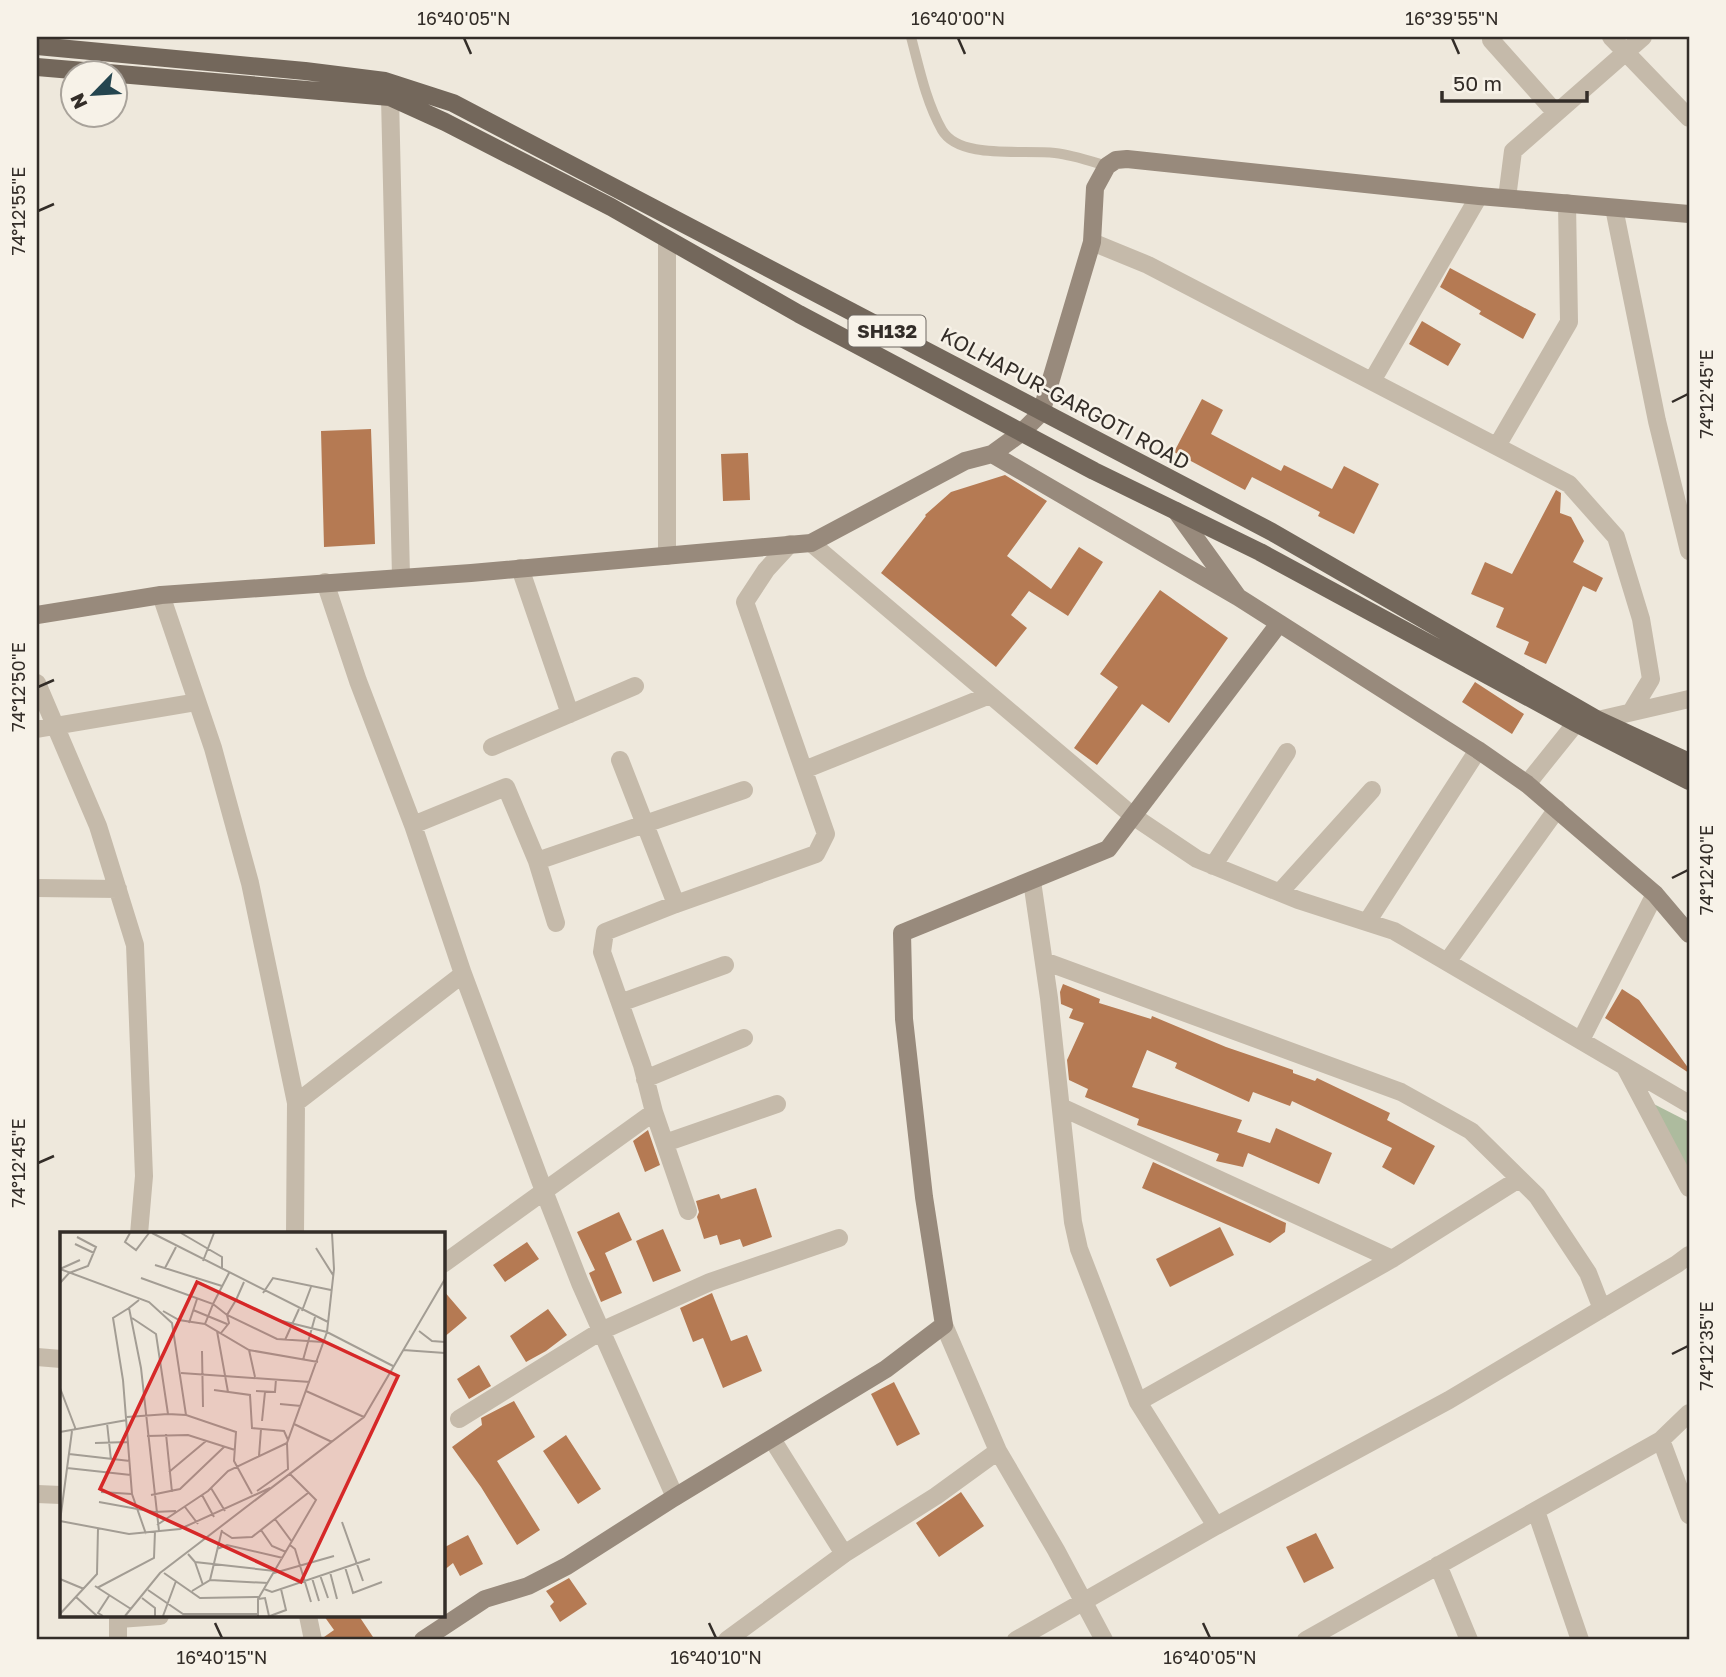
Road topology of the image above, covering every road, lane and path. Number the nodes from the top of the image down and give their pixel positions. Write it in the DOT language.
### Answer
graph roads {
  1 [pos="911,37"];
  2 [pos="1611,37"];
  3 [pos="1643,37"];
  4 [pos="1490,40"];
  5 [pos="37,46"];
  6 [pos="1626,52"];
  7 [pos="37,67"];
  8 [pos="390,97"];
  9 [pos="1556,113"];
  10 [pos="1689,118"];
  11 [pos="1107,166"];
  12 [pos="1479,196"];
  13 [pos="1507,198"];
  14 [pos="1567,204"];
  15 [pos="1614,208"];
  16 [pos="1689,214"];
  17 [pos="667,239"];
  18 [pos="1092,242"];
  19 [pos="1373,381"];
  20 [pos="1041,413"];
  21 [pos="1021,433"];
  22 [pos="1497,446"];
  23 [pos="992,454"];
  24 [pos="1176,511"];
  25 [pos="811,543"];
  26 [pos="790,544"];
  27 [pos="1689,551"];
  28 [pos="667,556"];
  29 [pos="520,568"];
  30 [pos="401,577"];
  31 [pos="325,582"];
  32 [pos="161,595"];
  33 [pos="1238,597"];
  34 [pos="37,615"];
  35 [pos="1278,625"];
  36 [pos="37,683"];
  37 [pos="635,687"];
  38 [pos="990,695"];
  39 [pos="1689,699"];
  40 [pos="197,702"];
  41 [pos="1631,712"];
  42 [pos="570,714"];
  43 [pos="1577,715"];
  44 [pos="1598,720"];
  45 [pos="56,726"];
  46 [pos="37,729"];
  47 [pos="492,747"];
  48 [pos="1478,750"];
  49 [pos="1287,752"];
  50 [pos="620,760"];
  51 [pos="1689,762"];
  52 [pos="804,771"];
  53 [pos="1689,781"];
  54 [pos="1527,785"];
  55 [pos="744,790"];
  56 [pos="1372,790"];
  57 [pos="1557,809"];
  58 [pos="1133,816"];
  59 [pos="645,824"];
  60 [pos="413,825"];
  61 [pos="537,861"];
  62 [pos="1213,866"];
  63 [pos="1032,881"];
  64 [pos="37,888"];
  65 [pos="118,889"];
  66 [pos="1280,892"];
  67 [pos="1656,894"];
  68 [pos="676,904"];
  69 [pos="1367,922"];
  70 [pos="556,923"];
  71 [pos="1689,934"];
  72 [pos="1044,961"];
  73 [pos="1447,962"];
  74 [pos="724,964"];
  75 [pos="463,974"];
  76 [pos="620,1003"];
  77 [pos="744,1038"];
  78 [pos="1581,1040"];
  79 [pos="1625,1065"];
  80 [pos="645,1079"];
  81 [pos="296,1103"];
  82 [pos="777,1104"];
  83 [pos="1689,1104"];
  84 [pos="1061,1107"];
  85 [pos="654,1112"];
  86 [pos="665,1143"];
  87 [pos="1519,1179"];
  88 [pos="1689,1188"];
  89 [pos="544,1191"];
  90 [pos="688,1211"];
  91 [pos="139,1232"];
  92 [pos="295,1232"];
  93 [pos="839,1238"];
  94 [pos="1689,1255"];
  95 [pos="1392,1259"];
  96 [pos="444,1264"];
  97 [pos="1602,1309"];
  98 [pos="944,1325"];
  99 [pos="601,1331"];
  100 [pos="37,1357"];
  101 [pos="60,1359"];
  102 [pos="1138,1402"];
  103 [pos="1689,1413"];
  104 [pos="459,1419"];
  105 [pos="772,1439"];
  106 [pos="1661,1440"];
  107 [pos="999,1451"];
  108 [pos="37,1494"];
  109 [pos="60,1495"];
  110 [pos="675,1497"];
  111 [pos="1536,1511"];
  112 [pos="1689,1515"];
  113 [pos="1216,1526"];
  114 [pos="844,1554"];
  115 [pos="1438,1565"];
  116 [pos="1082,1601"];
  117 [pos="118,1618"];
  118 [pos="308,1618"];
  119 [pos="1314,1638"];
  120 [pos="118,1640"];
  121 [pos="313,1640"];
  122 [pos="423,1640"];
  123 [pos="727,1640"];
  124 [pos="1016,1640"];
  125 [pos="1104,1640"];
  126 [pos="1469,1640"];
  127 [pos="1580,1640"];
  1 -- 11 [label="lane"];
  2 -- 6 [label="street"];
  3 -- 6 [label="street"];
  4 -- 9 [label="street"];
  5 -- 20 [label="main road, KOLHAPUR-GARGOTI ROAD / SH132"];
  6 -- 9 [label="street"];
  6 -- 10 [label="street"];
  7 -- 8 [label="main road"];
  8 -- 17 [label="main road"];
  8 -- 30 [label="street"];
  9 -- 13 [label="street"];
  11 -- 12 [label="street"];
  11 -- 18 [label="street"];
  12 -- 13 [label="street"];
  12 -- 19 [label="street"];
  13 -- 14 [label="street"];
  14 -- 15 [label="street"];
  14 -- 22 [label="street"];
  15 -- 16 [label="street"];
  15 -- 27 [label="street"];
  17 -- 21 [label="main road"];
  17 -- 28 [label="street"];
  18 -- 19 [label="street"];
  18 -- 20 [label="street"];
  19 -- 22 [label="street"];
  20 -- 21 [label="street"];
  20 -- 43 [label="main road, KOLHAPUR-GARGOTI ROAD / SH132"];
  21 -- 23 [label="street"];
  21 -- 24 [label="main road"];
  22 -- 41 [label="street"];
  23 -- 25 [label="street"];
  23 -- 33 [label="street"];
  24 -- 33 [label="street"];
  24 -- 43 [label="main road"];
  25 -- 26 [label="street"];
  25 -- 38 [label="street"];
  26 -- 28 [label="street"];
  26 -- 52 [label="street"];
  28 -- 29 [label="street"];
  29 -- 30 [label="street"];
  29 -- 42 [label="street"];
  30 -- 31 [label="street"];
  31 -- 32 [label="street"];
  31 -- 60 [label="street"];
  32 -- 34 [label="street"];
  32 -- 40 [label="street"];
  33 -- 35 [label="street"];
  35 -- 48 [label="street"];
  35 -- 58 [label="street"];
  36 -- 45 [label="street"];
  37 -- 42 [label="street"];
  38 -- 52 [label="street"];
  38 -- 58 [label="street"];
  39 -- 41 [label="street"];
  40 -- 45 [label="street"];
  40 -- 81 [label="street"];
  41 -- 44 [label="street"];
  42 -- 47 [label="street"];
  43 -- 44 [label="main road, KOLHAPUR-GARGOTI ROAD / SH132"];
  43 -- 53 [label="main road"];
  43 -- 54 [label="street"];
  44 -- 51 [label="main road, KOLHAPUR-GARGOTI ROAD / SH132"];
  45 -- 46 [label="street"];
  45 -- 65 [label="street"];
  48 -- 54 [label="street"];
  48 -- 69 [label="street"];
  49 -- 62 [label="street"];
  50 -- 59 [label="street"];
  52 -- 68 [label="street"];
  54 -- 57 [label="street"];
  55 -- 59 [label="street"];
  56 -- 66 [label="street"];
  57 -- 67 [label="street"];
  57 -- 73 [label="street"];
  58 -- 62 [label="street"];
  58 -- 63 [label="street"];
  59 -- 61 [label="street"];
  59 -- 68 [label="street"];
  60 -- 61 [label="street"];
  60 -- 75 [label="street"];
  61 -- 70 [label="street"];
  62 -- 66 [label="street"];
  63 -- 72 [label="street"];
  63 -- 98 [label="street"];
  64 -- 65 [label="street"];
  65 -- 91 [label="street"];
  66 -- 69 [label="street"];
  67 -- 71 [label="street"];
  67 -- 78 [label="street"];
  68 -- 76 [label="street"];
  69 -- 73 [label="street"];
  72 -- 84 [label="street"];
  72 -- 87 [label="street"];
  73 -- 78 [label="street"];
  74 -- 76 [label="street"];
  75 -- 81 [label="street"];
  75 -- 89 [label="street"];
  76 -- 80 [label="street"];
  77 -- 80 [label="street"];
  78 -- 79 [label="street"];
  79 -- 83 [label="street"];
  79 -- 88 [label="street"];
  80 -- 85 [label="street"];
  81 -- 92 [label="street"];
  82 -- 86 [label="street"];
  84 -- 95 [label="street"];
  84 -- 102 [label="street"];
  85 -- 86 [label="street"];
  85 -- 89 [label="street"];
  86 -- 90 [label="street"];
  87 -- 95 [label="street"];
  87 -- 97 [label="street"];
  89 -- 96 [label="street"];
  89 -- 99 [label="street"];
  93 -- 99 [label="street"];
  94 -- 97 [label="street"];
  95 -- 102 [label="street"];
  97 -- 113 [label="street"];
  98 -- 105 [label="street"];
  98 -- 107 [label="street"];
  99 -- 104 [label="street"];
  99 -- 110 [label="street"];
  100 -- 101 [label="street"];
  102 -- 113 [label="street"];
  103 -- 106 [label="street"];
  105 -- 110 [label="street"];
  105 -- 114 [label="street"];
  106 -- 111 [label="street"];
  106 -- 112 [label="street"];
  107 -- 114 [label="street"];
  107 -- 116 [label="street"];
  108 -- 109 [label="street"];
  110 -- 122 [label="street"];
  111 -- 115 [label="street"];
  111 -- 127 [label="street"];
  113 -- 116 [label="street"];
  114 -- 123 [label="street"];
  115 -- 119 [label="street"];
  115 -- 126 [label="street"];
  116 -- 124 [label="street"];
  116 -- 125 [label="street"];
  117 -- 120 [label="street"];
  118 -- 121 [label="street"];
}
